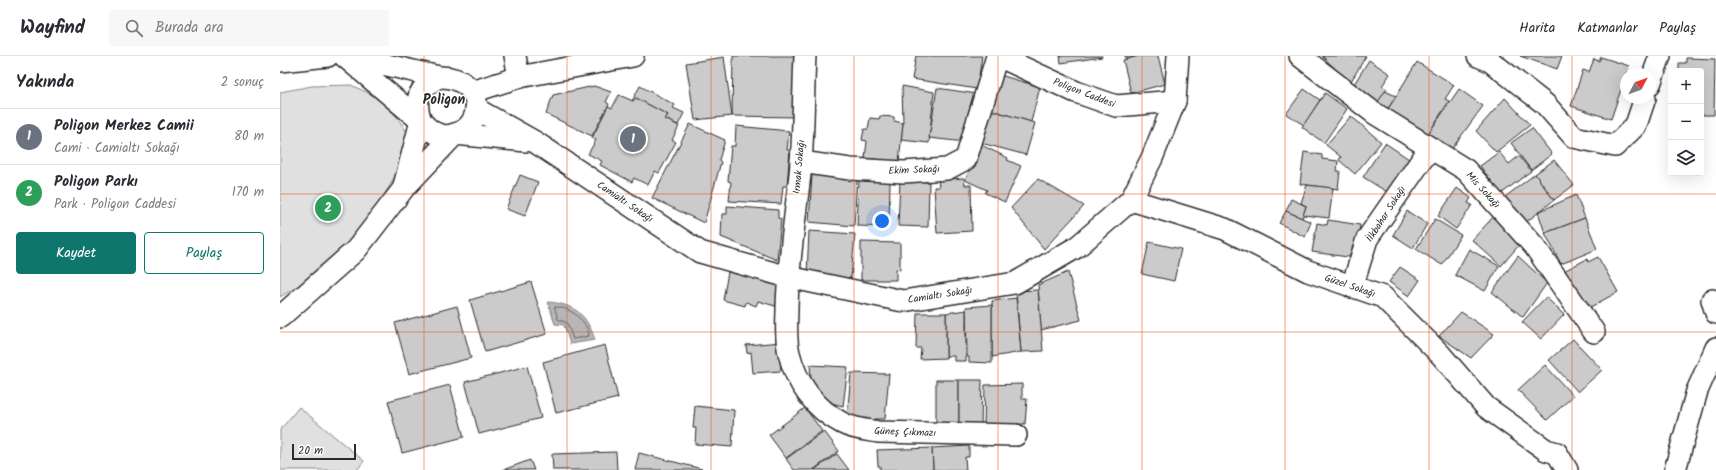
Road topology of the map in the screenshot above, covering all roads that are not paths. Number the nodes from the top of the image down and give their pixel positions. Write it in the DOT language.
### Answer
graph roads {
  1 [pos="328,56"];
  2 [pos="344,56"];
  3 [pos="348,56"];
  4 [pos="515,56"];
  5 [pos="633,56"];
  6 [pos="805,56"];
  7 [pos="998,56"];
  8 [pos="1180,56"];
  9 [pos="1300,56"];
  10 [pos="1660,56"];
  11 [pos="1487,58"];
  12 [pos="280,61"];
  13 [pos="1656,68"];
  14 [pos="519,77"];
  15 [pos="439,78"];
  16 [pos="474,101"];
  17 [pos="1175,101"];
  18 [pos="1643,104"];
  19 [pos="421,121"];
  20 [pos="455,134"];
  21 [pos="535,142"];
  22 [pos="1430,148"];
  23 [pos="801,162"];
  24 [pos="404,188"];
  25 [pos="1131,200"];
  26 [pos="788,277"];
  27 [pos="1352,287"];
  28 [pos="280,317"];
  29 [pos="1594,332"];
  30 [pos="1716,348"];
  31 [pos="1016,435"];
  32 [pos="1567,470"];
  33 [pos="1675,470"];
  1 -- 12 [label="street"];
  2 -- 19 [label="street"];
  3 -- 15 [label="street"];
  4 -- 14 [label="street"];
  5 -- 14 [label="street"];
  6 -- 23 [label="street, Irmak Sokağı"];
  7 -- 17 [label="street, Poligon Caddesi"];
  7 -- 23 [label="street, Ekim Sokağı"];
  8 -- 17 [label="street, Camialtı Sokağı"];
  9 -- 22 [label="street, Mis Sokağı"];
  10 -- 13 [label="street"];
  11 -- 18 [label="street"];
  14 -- 16 [label="street"];
  15 -- 16 [label="street"];
  15 -- 19 [label="street"];
  16 -- 20 [label="street"];
  16 -- 21 [label="street, Camialtı Sokağı"];
  17 -- 25 [label="street, Camialtı Sokağı"];
  19 -- 20 [label="street"];
  19 -- 24 [label="street"];
  20 -- 21 [label="street"];
  20 -- 24 [label="street"];
  21 -- 26 [label="street, Camialtı Sokağı"];
  22 -- 27 [label="street, İlkbahar Sokağı"];
  22 -- 29 [label="street, Mis Sokağı"];
  23 -- 26 [label="street, Irmak Sokağı"];
  24 -- 28 [label="street"];
  25 -- 26 [label="street, Camialtı Sokağı"];
  25 -- 27 [label="street, Güzel Sokağı"];
  26 -- 31 [label="street, Güneş Çıkmazı"];
  27 -- 32 [label="street, Güzel Sokağı"];
  30 -- 33 [label="street"];
}
